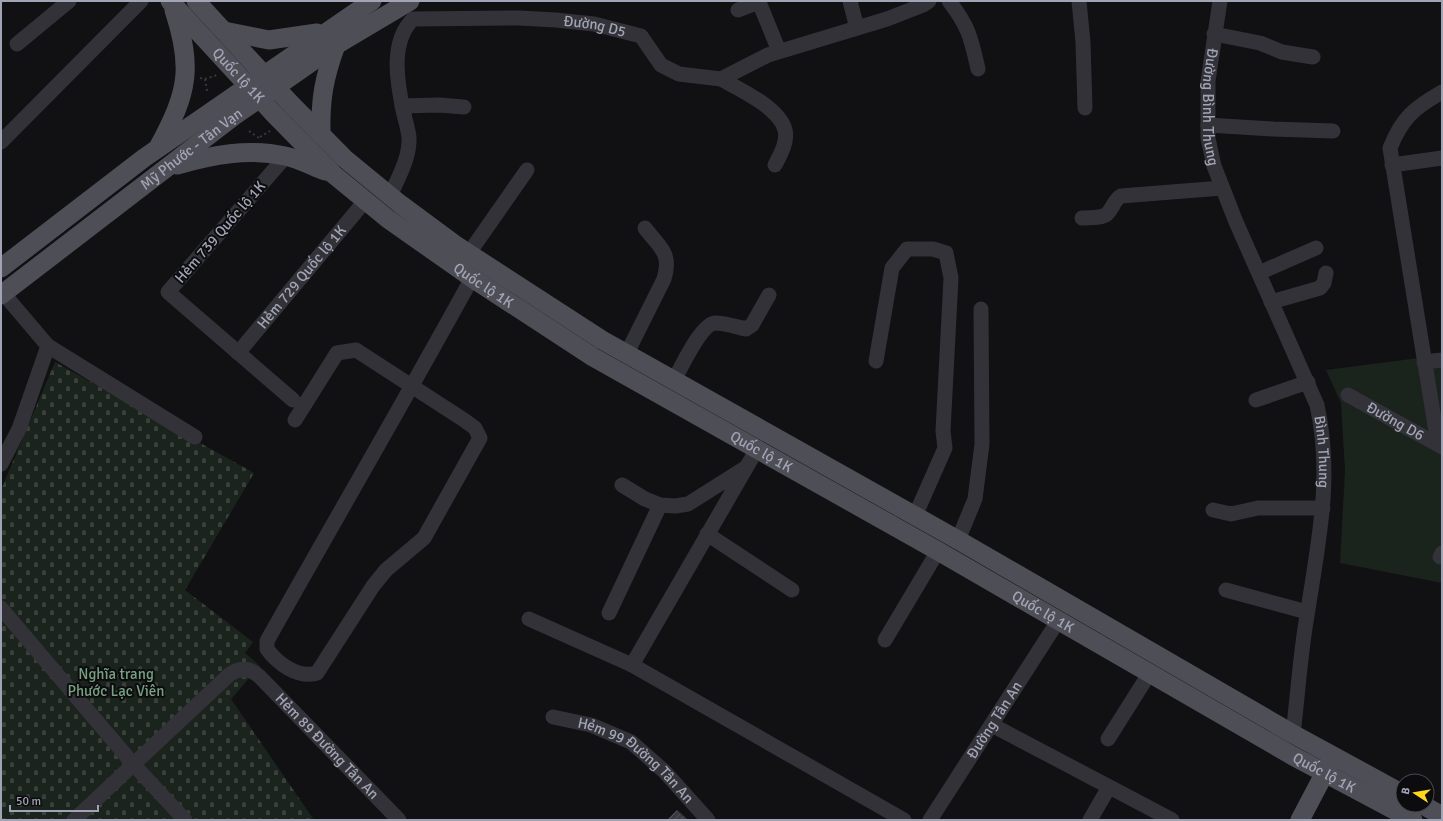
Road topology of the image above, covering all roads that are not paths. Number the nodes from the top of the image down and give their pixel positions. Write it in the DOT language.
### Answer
graph roads {
  1 [pos="69,1"];
  2 [pos="141,1"];
  3 [pos="196,1"];
  4 [pos="372,1"];
  5 [pos="419,1"];
  6 [pos="850,1"];
  7 [pos="929,1"];
  8 [pos="950,1"];
  9 [pos="1079,1"];
  10 [pos="1220,1"];
  11 [pos="171,2"];
  12 [pos="758,2"];
  13 [pos="412,10"];
  14 [pos="738,10"];
  15 [pos="857,28"];
  16 [pos="224,31"];
  17 [pos="1214,34"];
  18 [pos="331,38"];
  19 [pos="17,44"];
  20 [pos="779,51"];
  21 [pos="1313,57"];
  22 [pos="978,69"];
  23 [pos="721,79"];
  24 [pos="270,81"];
  25 [pos="254,92"];
  26 [pos="1442,92"];
  27 [pos="402,106"];
  28 [pos="464,107"];
  29 [pos="1085,108"];
  30 [pos="1208,125"];
  31 [pos="1333,130"];
  32 [pos="321,135"];
  33 [pos="1,142"];
  34 [pos="157,149"];
  35 [pos="286,156"];
  36 [pos="1442,158"];
  37 [pos="775,165"];
  38 [pos="1392,165"];
  39 [pos="168,168"];
  40 [pos="527,170"];
  41 [pos="333,174"];
  42 [pos="1222,188"];
  43 [pos="390,196"];
  44 [pos="365,201"];
  45 [pos="1082,218"];
  46 [pos="645,228"];
  47 [pos="1316,248"];
  48 [pos="469,253"];
  49 [pos="1,268"];
  50 [pos="1259,273"];
  51 [pos="1326,274"];
  52 [pos="472,278"];
  53 [pos="2,294"];
  54 [pos="769,295"];
  55 [pos="1271,302"];
  56 [pos="981,309"];
  57 [pos="48,346"];
  58 [pos="238,353"];
  59 [pos="627,353"];
  60 [pos="1442,360"];
  61 [pos="876,361"];
  62 [pos="1424,362"];
  63 [pos="674,380"];
  64 [pos="1308,382"];
  65 [pos="413,387"];
  66 [pos="1348,395"];
  67 [pos="293,400"];
  68 [pos="1256,400"];
  69 [pos="295,420"];
  70 [pos="195,437"];
  71 [pos="1440,446"];
  72 [pos="756,449"];
  73 [pos="1,464"];
  74 [pos="746,468"];
  75 [pos="622,485"];
  76 [pos="660,505"];
  77 [pos="1323,508"];
  78 [pos="1212,510"];
  79 [pos="915,516"];
  80 [pos="707,534"];
  81 [pos="958,540"];
  82 [pos="938,551"];
  83 [pos="792,590"];
  84 [pos="1226,590"];
  85 [pos="1069,604"];
  86 [pos="1,608"];
  87 [pos="1307,612"];
  88 [pos="609,613"];
  89 [pos="528,619"];
  90 [pos="1058,621"];
  91 [pos="885,640"];
  92 [pos="632,666"];
  93 [pos="1149,674"];
  94 [pos="553,718"];
  95 [pos="992,725"];
  96 [pos="1293,734"];
  97 [pos="1108,739"];
  98 [pos="1335,755"];
  99 [pos="1294,756"];
  100 [pos="134,765"];
  101 [pos="1325,772"];
  102 [pos="1108,787"];
  103 [pos="1395,789"];
  104 [pos="938,818"];
  105 [pos="74,820"];
  106 [pos="185,820"];
  107 [pos="399,820"];
  108 [pos="708,820"];
  109 [pos="904,820"];
  110 [pos="1090,820"];
  111 [pos="1172,820"];
  112 [pos="1300,820"];
  113 [pos="1413,820"];
  1 -- 19 [label="street"];
  2 -- 33 [label="street"];
  3 -- 16 [label="main road, Quốc lộ 1K"];
  4 -- 18 [label="main road, Mỹ Phước - Tân Vạn"];
  5 -- 13 [label="street"];
  6 -- 15 [label="street"];
  7 -- 15 [label="street"];
  8 -- 22 [label="street"];
  9 -- 29 [label="street"];
  10 -- 17 [label="street, Đường Bình Thung"];
  11 -- 25 [label="main road, Quốc lộ 1K"];
  11 -- 34 [label="main road"];
  12 -- 14 [label="street"];
  12 -- 20 [label="street"];
  13 -- 18 [label="main road, Mỹ Phước - Tân Vạn"];
  13 -- 23 [label="street, Đường D5"];
  13 -- 27 [label="street"];
  15 -- 20 [label="street"];
  16 -- 18 [label="main road"];
  16 -- 24 [label="main road, Quốc lộ 1K"];
  17 -- 21 [label="street"];
  17 -- 30 [label="street, Đường Bình Thung"];
  18 -- 24 [label="main road, Mỹ Phước - Tân Vạn"];
  18 -- 32 [label="main road"];
  20 -- 23 [label="street"];
  23 -- 37 [label="street"];
  24 -- 25 [label="main road, Mỹ Phước - Tân Vạn"];
  24 -- 32 [label="main road, Quốc lộ 1K"];
  25 -- 34 [label="main road, Mỹ Phước - Tân Vạn"];
  25 -- 39 [label="main road, Mỹ Phước - Tân Vạn"];
  25 -- 41 [label="main road, Quốc lộ 1K"];
  26 -- 38 [label="street"];
  27 -- 28 [label="street"];
  27 -- 43 [label="street"];
  30 -- 31 [label="street"];
  30 -- 42 [label="street, Đường Bình Thung"];
  32 -- 43 [label="main road, Quốc lộ 1K"];
  34 -- 49 [label="main road, Mỹ Phước - Tân Vạn"];
  35 -- 39 [label="main road"];
  35 -- 41 [label="main road"];
  35 -- 58 [label="street, Hẻm 739 Quốc lộ 1K"];
  36 -- 38 [label="street"];
  38 -- 62 [label="street"];
  39 -- 53 [label="main road, Mỹ Phước - Tân Vạn"];
  40 -- 48 [label="street"];
  41 -- 44 [label="main road, Quốc lộ 1K"];
  42 -- 45 [label="street"];
  42 -- 50 [label="street, Bình Thung"];
  43 -- 48 [label="main road, Quốc lộ 1K"];
  44 -- 52 [label="main road, Quốc lộ 1K"];
  44 -- 58 [label="street, Hẻm 729 Quốc lộ 1K"];
  46 -- 59 [label="street"];
  47 -- 50 [label="street"];
  48 -- 59 [label="main road, Quốc lộ 1K"];
  50 -- 55 [label="street, Bình Thung"];
  51 -- 55 [label="street"];
  52 -- 65 [label="street"];
  52 -- 72 [label="main road, Quốc lộ 1K"];
  53 -- 57 [label="street"];
  54 -- 63 [label="street"];
  55 -- 64 [label="street, Bình Thung"];
  56 -- 81 [label="street"];
  57 -- 70 [label="street"];
  57 -- 73 [label="street"];
  58 -- 67 [label="street, Hẻm 739 Quốc lộ 1K"];
  59 -- 63 [label="main road, Quốc lộ 1K"];
  60 -- 62 [label="street"];
  61 -- 79 [label="street"];
  62 -- 71 [label="street"];
  63 -- 79 [label="main road, Quốc lộ 1K"];
  64 -- 68 [label="street"];
  64 -- 77 [label="street, Bình Thung"];
  65 -- 65 [label="street"];
  65 -- 69 [label="street"];
  66 -- 71 [label="street, Đường D6"];
  72 -- 74 [label="street"];
  72 -- 82 [label="main road, Quốc lộ 1K"];
  74 -- 76 [label="street"];
  74 -- 80 [label="street"];
  75 -- 76 [label="street"];
  76 -- 88 [label="street"];
  77 -- 78 [label="street"];
  77 -- 87 [label="street, Bình Thung"];
  79 -- 81 [label="main road, Quốc lộ 1K"];
  80 -- 83 [label="street"];
  80 -- 92 [label="street"];
  81 -- 85 [label="main road, Quốc lộ 1K"];
  82 -- 90 [label="main road, Quốc lộ 1K"];
  82 -- 91 [label="street"];
  84 -- 87 [label="street"];
  85 -- 90 [label="main road"];
  85 -- 96 [label="main road, Quốc lộ 1K"];
  86 -- 100 [label="street"];
  87 -- 96 [label="street, Bình Thung"];
  89 -- 92 [label="street"];
  90 -- 93 [label="main road, Quốc lộ 1K"];
  90 -- 95 [label="street, Đường Tân An"];
  92 -- 109 [label="street"];
  93 -- 97 [label="street"];
  93 -- 99 [label="main road, Quốc lộ 1K"];
  94 -- 108 [label="street, Hẻm 99 Đường Tân An"];
  95 -- 102 [label="street"];
  95 -- 104 [label="street, Đường Tân An"];
  96 -- 98 [label="main road, Quốc lộ 1K"];
  96 -- 99 [label="main road"];
  98 -- 101 [label="main road"];
  98 -- 103 [label="main road, Quốc lộ 1K"];
  99 -- 101 [label="main road, Quốc lộ 1K"];
  100 -- 105 [label="street"];
  100 -- 106 [label="street"];
  100 -- 107 [label="street, Hẻm 89 Đường Tân An"];
  101 -- 112 [label="main road"];
  101 -- 113 [label="main road, Quốc lộ 1K"];
  102 -- 110 [label="street"];
  102 -- 111 [label="street"];
}
